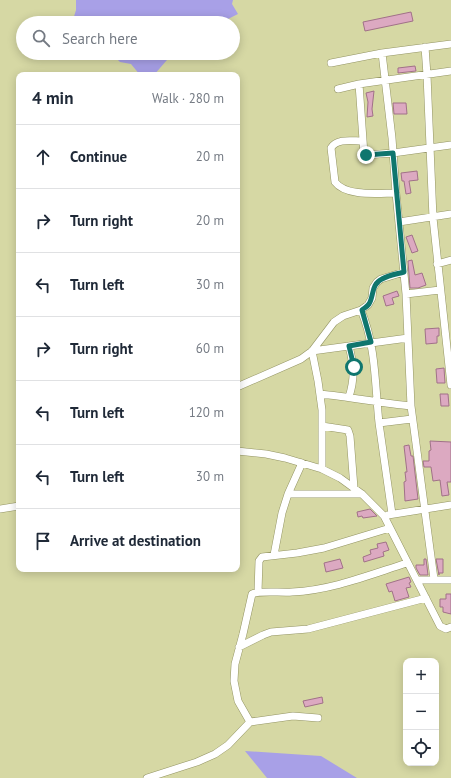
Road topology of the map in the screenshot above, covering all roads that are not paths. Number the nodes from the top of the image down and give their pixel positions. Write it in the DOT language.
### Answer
graph roads {
  1 [pos="451,44"];
  2 [pos="425,47"];
  3 [pos="382,53"];
  4 [pos="331,63"];
  5 [pos="451,71"];
  6 [pos="427,75"];
  7 [pos="385,81"];
  8 [pos="359,84"];
  9 [pos="338,89"];
  10 [pos="362,141"];
  11 [pos="451,145"];
  12 [pos="429,148"];
  13 [pos="393,153"];
  14 [pos="396,193"];
  15 [pos="451,214"];
  16 [pos="433,218"];
  17 [pos="399,222"];
  18 [pos="451,260"];
  19 [pos="437,264"];
  20 [pos="404,272"];
  21 [pos="440,290"];
  22 [pos="406,294"];
  23 [pos="362,310"];
  24 [pos="408,338"];
  25 [pos="371,342"];
  26 [pos="349,346"];
  27 [pos="312,351"];
  28 [pos="451,385"];
  29 [pos="240,386"];
  30 [pos="320,394"];
  31 [pos="349,397"];
  32 [pos="377,402"];
  33 [pos="411,406"];
  34 [pos="412,419"];
  35 [pos="379,423"];
  36 [pos="322,426"];
  37 [pos="240,451"];
  38 [pos="302,463"];
  39 [pos="322,470"];
  40 [pos="354,488"];
  41 [pos="288,494"];
  42 [pos="362,494"];
  43 [pos="451,505"];
  44 [pos="16,506"];
  45 [pos="425,508"];
  46 [pos="0,509"];
  47 [pos="392,514"];
  48 [pos="384,516"];
  49 [pos="390,528"];
  50 [pos="274,555"];
  51 [pos="407,562"];
  52 [pos="434,579"];
  53 [pos="417,580"];
  54 [pos="451,580"];
  55 [pos="258,592"];
  56 [pos="426,598"];
  57 [pos="451,627"];
  58 [pos="239,648"];
  59 [pos="318,718"];
  60 [pos="250,722"];
  61 [pos="147,778"];
  1 -- 2 [label="street"];
  2 -- 3 [label="street"];
  2 -- 6 [label="street"];
  3 -- 4 [label="street"];
  3 -- 7 [label="street"];
  5 -- 6 [label="street"];
  6 -- 7 [label="street"];
  6 -- 12 [label="street"];
  7 -- 8 [label="street"];
  7 -- 13 [label="street"];
  8 -- 9 [label="street"];
  8 -- 10 [label="street"];
  10 -- 13 [label="street"];
  10 -- 14 [label="street"];
  11 -- 12 [label="street"];
  12 -- 13 [label="street"];
  12 -- 16 [label="street"];
  13 -- 14 [label="street"];
  14 -- 17 [label="street"];
  15 -- 16 [label="street"];
  16 -- 17 [label="street"];
  16 -- 19 [label="street"];
  17 -- 20 [label="street"];
  18 -- 19 [label="street"];
  19 -- 21 [label="street"];
  20 -- 22 [label="street"];
  20 -- 23 [label="street"];
  21 -- 22 [label="street"];
  21 -- 28 [label="street"];
  22 -- 24 [label="street"];
  23 -- 25 [label="street"];
  23 -- 27 [label="street"];
  24 -- 25 [label="street"];
  24 -- 33 [label="street"];
  25 -- 26 [label="street"];
  25 -- 32 [label="street"];
  26 -- 27 [label="street"];
  26 -- 31 [label="street"];
  27 -- 29 [label="street"];
  27 -- 30 [label="street"];
  30 -- 31 [label="street"];
  30 -- 36 [label="street"];
  31 -- 32 [label="street"];
  32 -- 33 [label="street"];
  32 -- 35 [label="street"];
  33 -- 34 [label="street"];
  34 -- 35 [label="street"];
  34 -- 45 [label="street"];
  35 -- 47 [label="street"];
  36 -- 39 [label="street"];
  36 -- 40 [label="street"];
  37 -- 38 [label="street"];
  38 -- 39 [label="street"];
  38 -- 41 [label="street"];
  39 -- 40 [label="street"];
  40 -- 42 [label="street"];
  41 -- 42 [label="street"];
  41 -- 50 [label="street"];
  42 -- 48 [label="street"];
  43 -- 45 [label="street"];
  44 -- 46 [label="street"];
  45 -- 47 [label="street"];
  45 -- 52 [label="street"];
  47 -- 48 [label="street"];
  48 -- 49 [label="street"];
  49 -- 50 [label="street"];
  49 -- 51 [label="street"];
  50 -- 55 [label="street"];
  51 -- 53 [label="street"];
  51 -- 55 [label="street"];
  52 -- 53 [label="street"];
  52 -- 54 [label="street"];
  53 -- 56 [label="street"];
  55 -- 58 [label="street"];
  56 -- 57 [label="street"];
  56 -- 58 [label="street"];
  58 -- 60 [label="street"];
  59 -- 60 [label="street"];
  60 -- 61 [label="street"];
}
